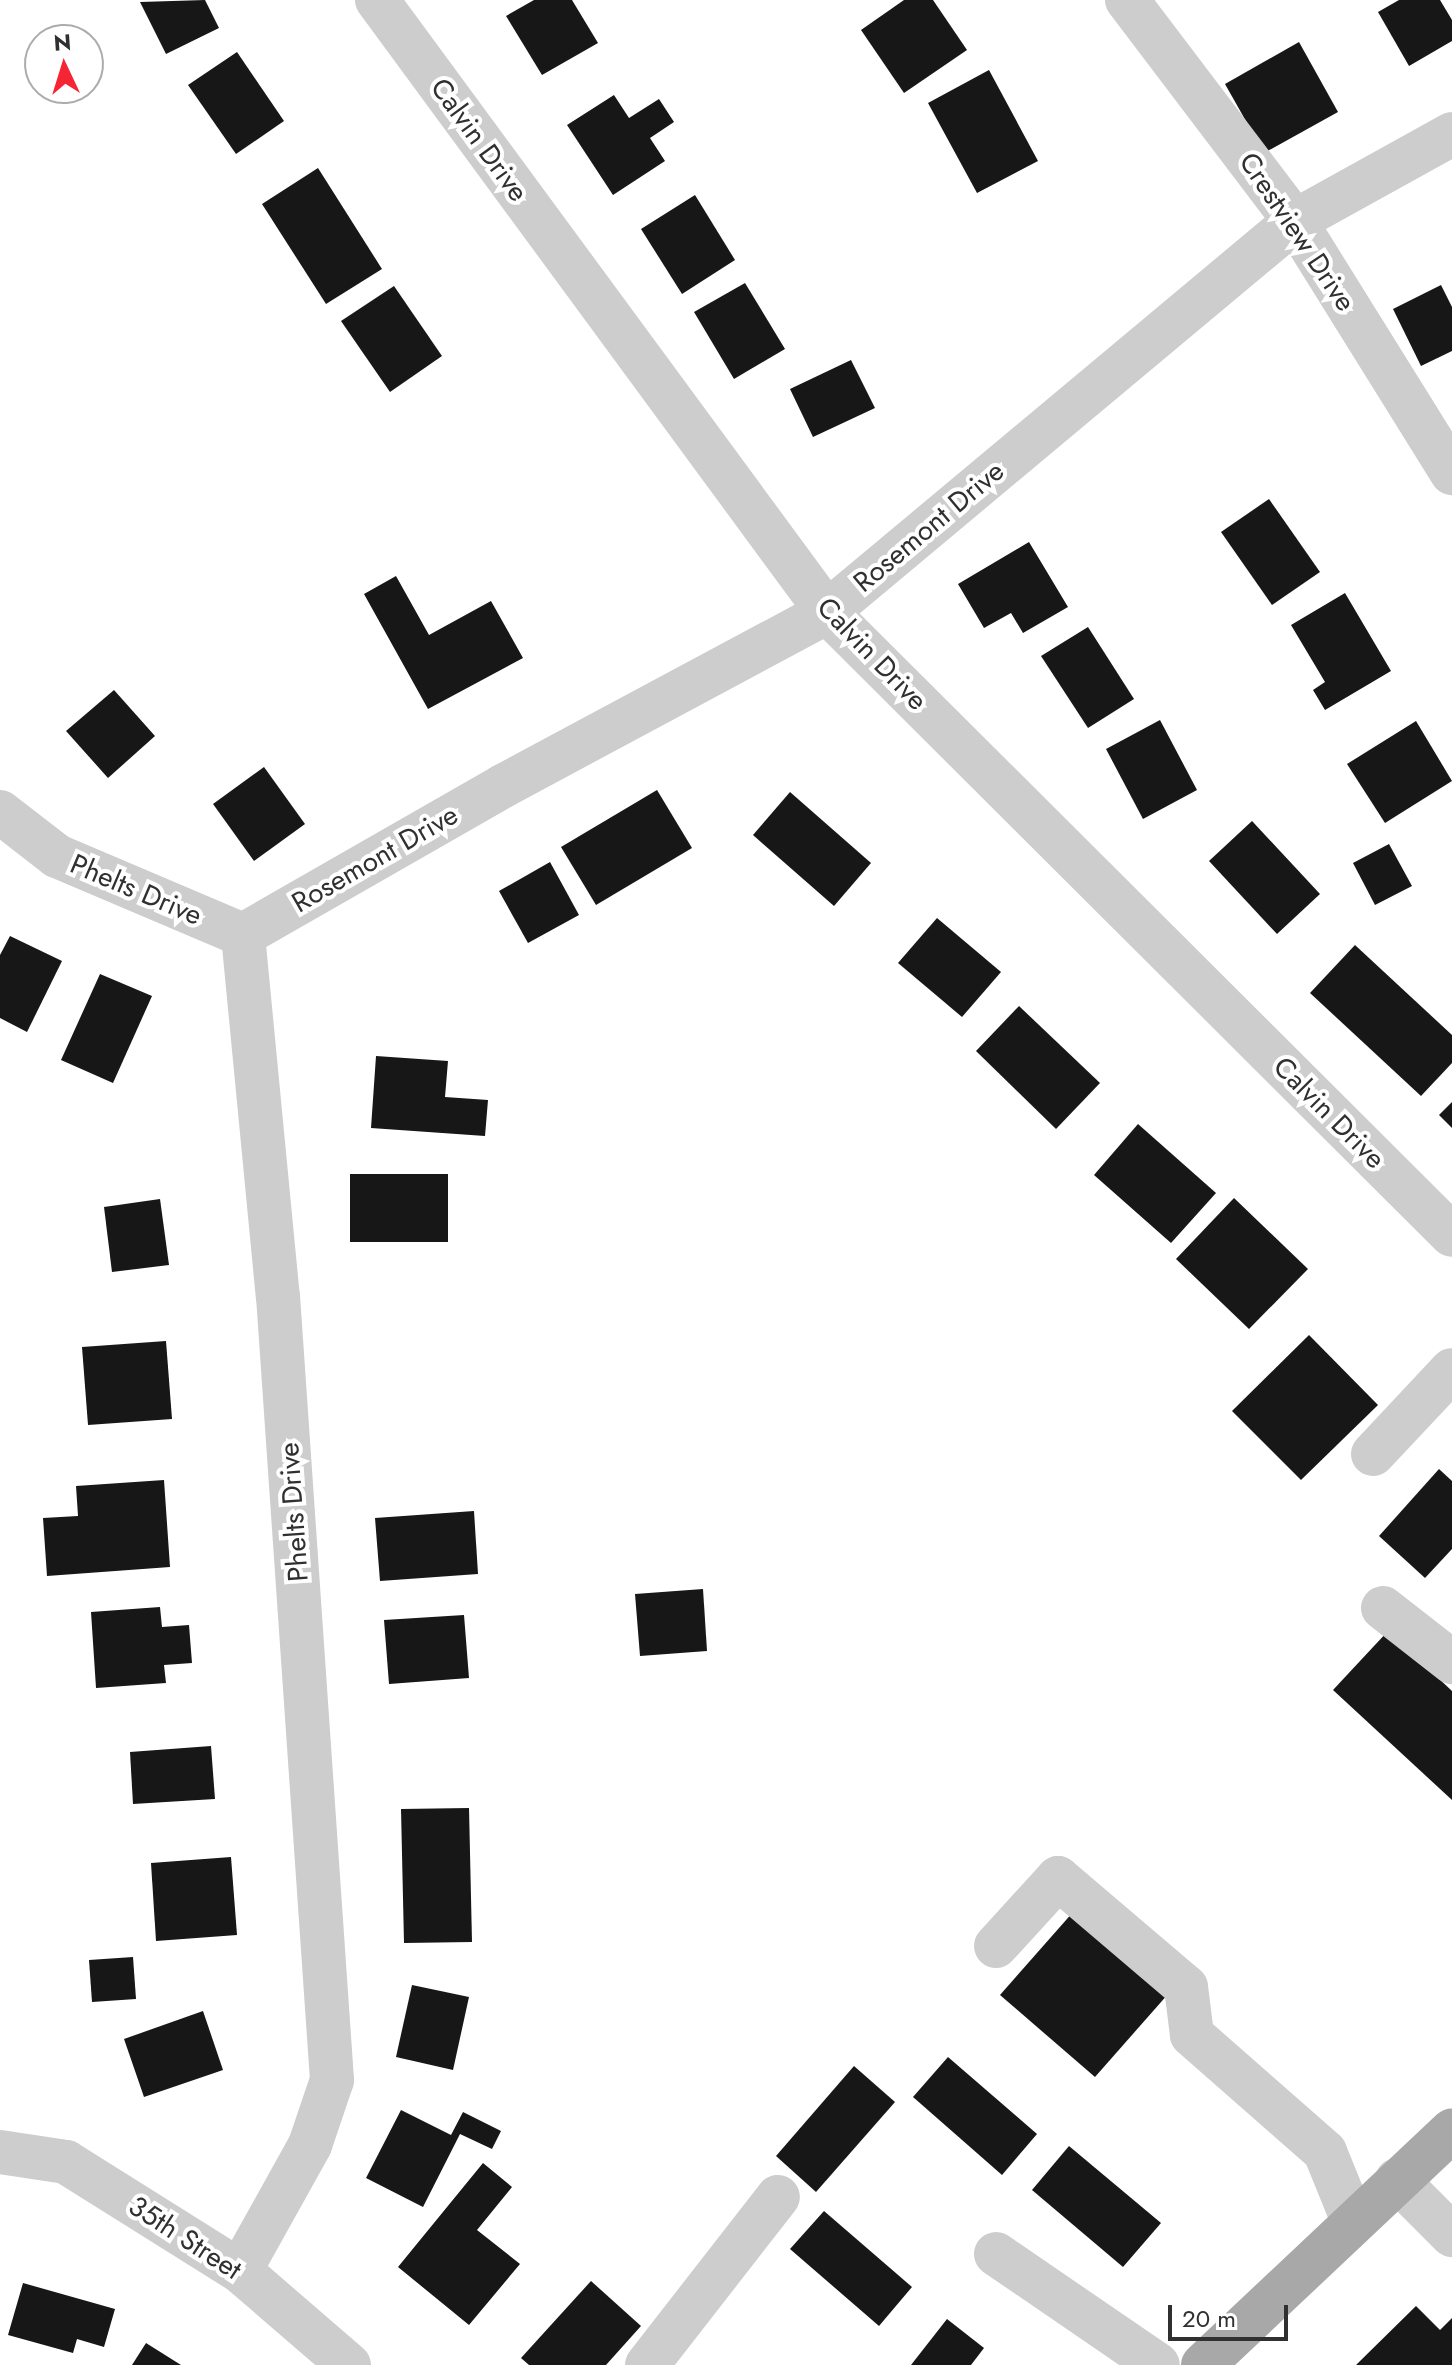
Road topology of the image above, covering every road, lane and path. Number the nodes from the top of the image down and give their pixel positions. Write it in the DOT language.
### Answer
graph roads {
  1 [pos="377,0"];
  2 [pos="1127,0"];
  3 [pos="1452,134"];
  4 [pos="1295,221"];
  5 [pos="1452,473"];
  6 [pos="827,612"];
  7 [pos="0,812"];
  8 [pos="0,855"];
  9 [pos="57,856"];
  10 [pos="243,935"];
  11 [pos="1452,1235"];
  12 [pos="1452,1370"];
  13 [pos="1373,1454"];
  14 [pos="1383,1608"];
  15 [pos="1452,1662"];
  16 [pos="996,1946"];
  17 [pos="1452,2130"];
  18 [pos="0,2152"];
  19 [pos="1397,2180"];
  20 [pos="778,2197"];
  21 [pos="1353,2221"];
  22 [pos="1452,2235"];
  23 [pos="996,2254"];
  24 [pos="240,2271"];
  25 [pos="349,2365"];
  26 [pos="647,2365"];
  27 [pos="1158,2365"];
  28 [pos="1203,2365"];
  1 -- 6 [label="street, Calvin Drive"];
  2 -- 4 [label="street, Crestview Drive"];
  3 -- 4 [label="street, Rosemont Drive"];
  4 -- 5 [label="street, Crestview Drive"];
  4 -- 6 [label="street, Rosemont Drive"];
  6 -- 10 [label="street, Rosemont Drive"];
  6 -- 11 [label="street, Calvin Drive"];
  7 -- 9 [label="street, Phelts Drive"];
  8 -- 9 [label="street, Phelts Drive"];
  9 -- 10 [label="street, Phelts Drive"];
  10 -- 24 [label="street, Phelts Drive"];
  12 -- 13 [label="street"];
  14 -- 15 [label="street"];
  16 -- 21 [label="street"];
  17 -- 19 [label="main road"];
  18 -- 24 [label="street, 35th Street"];
  19 -- 21 [label="main road"];
  19 -- 22 [label="street"];
  20 -- 26 [label="street"];
  21 -- 28 [label="main road"];
  23 -- 27 [label="street"];
  24 -- 25 [label="street, 35th Street"];
}
